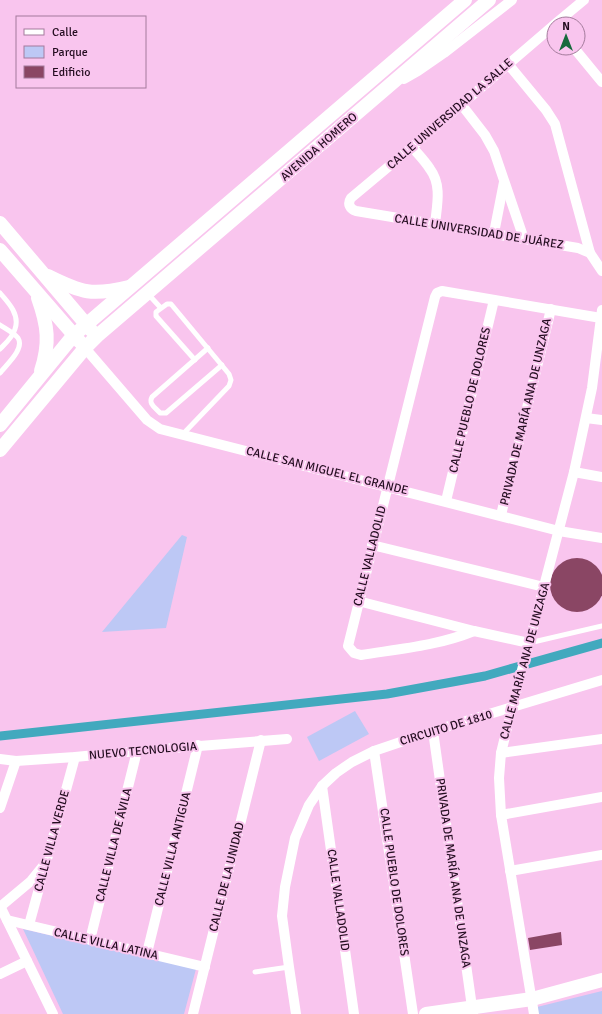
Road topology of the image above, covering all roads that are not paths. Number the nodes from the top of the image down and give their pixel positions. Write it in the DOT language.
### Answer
graph roads {
  1 [pos="465,0"];
  2 [pos="489,0"];
  3 [pos="512,0"];
  4 [pos="584,0"];
  5 [pos="565,16"];
  6 [pos="546,32"];
  7 [pos="581,56"];
  8 [pos="508,64"];
  9 [pos="602,82"];
  10 [pos="389,86"];
  11 [pos="461,104"];
  12 [pos="412,147"];
  13 [pos="504,180"];
  14 [pos="349,205"];
  15 [pos="0,223"];
  16 [pos="435,224"];
  17 [pos="494,233"];
  18 [pos="524,239"];
  19 [pos="0,250"];
  20 [pos="590,253"];
  21 [pos="602,271"];
  22 [pos="44,274"];
  23 [pos="136,282"];
  24 [pos="35,290"];
  25 [pos="0,293"];
  26 [pos="148,293"];
  27 [pos="0,296"];
  28 [pos="7,300"];
  29 [pos="494,300"];
  30 [pos="160,307"];
  31 [pos="551,309"];
  32 [pos="601,314"];
  33 [pos="85,324"];
  34 [pos="0,325"];
  35 [pos="13,334"];
  36 [pos="73,336"];
  37 [pos="97,336"];
  38 [pos="85,348"];
  39 [pos="208,348"];
  40 [pos="0,349"];
  41 [pos="195,360"];
  42 [pos="222,365"];
  43 [pos="0,373"];
  44 [pos="40,377"];
  45 [pos="586,418"];
  46 [pos="602,420"];
  47 [pos="182,434"];
  48 [pos="3,439"];
  49 [pos="574,472"];
  50 [pos="602,477"];
  51 [pos="388,486"];
  52 [pos="446,501"];
  53 [pos="502,515"];
  54 [pos="558,530"];
  55 [pos="602,538"];
  56 [pos="372,545"];
  57 [pos="544,587"];
  58 [pos="358,601"];
  59 [pos="602,626"];
  60 [pos="474,631"];
  61 [pos="529,643"];
  62 [pos="602,680"];
  63 [pos="512,708"];
  64 [pos="433,731"];
  65 [pos="287,739"];
  66 [pos="602,739"];
  67 [pos="261,740"];
  68 [pos="198,745"];
  69 [pos="137,750"];
  70 [pos="374,750"];
  71 [pos="501,753"];
  72 [pos="75,757"];
  73 [pos="0,759"];
  74 [pos="16,761"];
  75 [pos="322,786"];
  76 [pos="602,797"];
  77 [pos="0,808"];
  78 [pos="501,815"];
  79 [pos="602,855"];
  80 [pos="47,862"];
  81 [pos="510,871"];
  82 [pos="0,907"];
  83 [pos="7,920"];
  84 [pos="29,925"];
  85 [pos="90,940"];
  86 [pos="147,954"];
  87 [pos="27,961"];
  88 [pos="205,967"];
  89 [pos="289,967"];
  90 [pos="255,972"];
  91 [pos="0,974"];
  92 [pos="602,980"];
  93 [pos="532,999"];
  94 [pos="473,1011"];
  95 [pos="51,1013"];
  96 [pos="193,1014"];
  97 [pos="296,1014"];
  98 [pos="354,1014"];
  99 [pos="413,1014"];
  100 [pos="426,1014"];
  101 [pos="534,1014"];
  1 -- 23 [label="main road, AVENIDA HOMERO"];
  2 -- 10 [label="main road, AVENIDA HOMERO"];
  3 -- 10 [label="street"];
  4 -- 5 [label="street, CALLE UNIVERSIDAD LA SALLE"];
  6 -- 8 [label="street, CALLE UNIVERSIDAD LA SALLE"];
  7 -- 9 [label="street"];
  8 -- 11 [label="street, CALLE UNIVERSIDAD LA SALLE"];
  8 -- 20 [label="street"];
  10 -- 26 [label="main road, AVENIDA HOMERO"];
  11 -- 12 [label="street, CALLE UNIVERSIDAD LA SALLE"];
  11 -- 13 [label="street"];
  12 -- 14 [label="street, CALLE UNIVERSIDAD LA SALLE"];
  12 -- 16 [label="street"];
  13 -- 17 [label="street"];
  13 -- 18 [label="street"];
  14 -- 16 [label="street, CALLE UNIVERSIDAD DE JUÁREZ"];
  15 -- 22 [label="main road"];
  16 -- 17 [label="street, CALLE UNIVERSIDAD DE JUÁREZ"];
  17 -- 18 [label="street, CALLE UNIVERSIDAD DE JUÁREZ"];
  18 -- 20 [label="street, CALLE UNIVERSIDAD DE JUÁREZ"];
  19 -- 24 [label="main road"];
  20 -- 21 [label="street"];
  22 -- 23 [label="main road"];
  22 -- 33 [label="main road"];
  23 -- 33 [label="main road, AVENIDA HOMERO"];
  24 -- 36 [label="main road"];
  24 -- 44 [label="main road"];
  25 -- 28 [label="lane"];
  26 -- 30 [label="lane"];
  26 -- 37 [label="main road, AVENIDA HOMERO"];
  27 -- 28 [label="lane"];
  28 -- 35 [label="lane"];
  29 -- 31 [label="street"];
  29 -- 51 [label="street, CALLE VALLADOLID"];
  29 -- 52 [label="street, CALLE PUEBLO DE DOLORES"];
  30 -- 39 [label="lane"];
  30 -- 41 [label="lane"];
  31 -- 32 [label="street"];
  31 -- 53 [label="street, PRIVADA DE MARÍA ANA DE UNZAGA"];
  32 -- 45 [label="street, CALLE MARÍA ANA DE UNZAGA"];
  33 -- 36 [label="main road, AVENIDA HOMERO"];
  33 -- 37 [label="main road"];
  34 -- 35 [label="lane"];
  35 -- 40 [label="lane"];
  35 -- 43 [label="lane"];
  36 -- 38 [label="main road"];
  36 -- 44 [label="main road"];
  37 -- 38 [label="main road, AVENIDA HOMERO"];
  38 -- 47 [label="street, CALLE SAN MIGUEL EL GRANDE"];
  38 -- 48 [label="main road"];
  39 -- 41 [label="lane"];
  39 -- 42 [label="lane"];
  41 -- 42 [label="lane"];
  42 -- 47 [label="lane"];
  44 -- 48 [label="main road"];
  45 -- 46 [label="street"];
  45 -- 49 [label="street, CALLE MARÍA ANA DE UNZAGA"];
  47 -- 51 [label="street, CALLE SAN MIGUEL EL GRANDE"];
  49 -- 50 [label="street"];
  49 -- 54 [label="street, CALLE MARÍA ANA DE UNZAGA"];
  51 -- 52 [label="street, CALLE SAN MIGUEL EL GRANDE"];
  51 -- 56 [label="street, CALLE VALLADOLID"];
  52 -- 53 [label="street, CALLE SAN MIGUEL EL GRANDE"];
  53 -- 54 [label="street, CALLE SAN MIGUEL EL GRANDE"];
  54 -- 55 [label="street, CALLE SAN MIGUEL EL GRANDE"];
  54 -- 57 [label="street, CALLE MARÍA ANA DE UNZAGA"];
  56 -- 57 [label="street"];
  56 -- 58 [label="street, CALLE VALLADOLID"];
  57 -- 61 [label="street, CALLE MARÍA ANA DE UNZAGA"];
  58 -- 60 [label="street"];
  58 -- 60 [label="street, CALLE VALLADOLID"];
  59 -- 61 [label="lane"];
  60 -- 61 [label="street"];
  61 -- 63 [label="street, CALLE MARÍA ANA DE UNZAGA"];
  62 -- 63 [label="street, CIRCUITO DE 1810"];
  63 -- 64 [label="street, CIRCUITO DE 1810"];
  63 -- 71 [label="street, CALLE MARÍA ANA DE UNZAGA"];
  64 -- 70 [label="street, CIRCUITO DE 1810"];
  64 -- 94 [label="street, PRIVADA DE MARÍA ANA DE UNZAGA"];
  65 -- 67 [label="street, NUEVO TECNOLOGIA"];
  66 -- 71 [label="street"];
  67 -- 68 [label="street, NUEVO TECNOLOGIA"];
  67 -- 88 [label="street, CALLE DE LA UNIDAD"];
  68 -- 69 [label="street, NUEVO TECNOLOGIA"];
  68 -- 86 [label="street, CALLE VILLA ANTIGUA"];
  69 -- 72 [label="street, NUEVO TECNOLOGIA"];
  69 -- 85 [label="street, CALLE VILLA DE ÁVILA"];
  70 -- 75 [label="street, CIRCUITO DE 1810"];
  70 -- 99 [label="street, CALLE PUEBLO DE DOLORES"];
  71 -- 78 [label="street, CALLE MARÍA ANA DE UNZAGA"];
  72 -- 74 [label="street, NUEVO TECNOLOGIA"];
  72 -- 80 [label="street, CALLE VILLA VERDE"];
  73 -- 74 [label="street, NUEVO TECNOLOGIA"];
  74 -- 77 [label="street"];
  75 -- 89 [label="street"];
  75 -- 98 [label="street, CALLE VALLADOLID"];
  76 -- 78 [label="street"];
  78 -- 81 [label="street, CALLE MARÍA ANA DE UNZAGA"];
  79 -- 81 [label="street"];
  80 -- 82 [label="street"];
  80 -- 84 [label="street, CALLE VILLA VERDE"];
  81 -- 93 [label="street, CALLE MARÍA ANA DE UNZAGA"];
  82 -- 83 [label="street"];
  83 -- 84 [label="street, CALLE VILLA LATINA"];
  83 -- 87 [label="street"];
  84 -- 85 [label="street, CALLE VILLA LATINA"];
  85 -- 86 [label="street, CALLE VILLA LATINA"];
  86 -- 88 [label="street, CALLE VILLA LATINA"];
  87 -- 91 [label="street"];
  87 -- 95 [label="street"];
  88 -- 96 [label="street, CALLE DE LA UNIDAD"];
  89 -- 90 [label="lane"];
  89 -- 97 [label="street"];
  92 -- 93 [label="main road"];
  93 -- 94 [label="main road"];
  93 -- 101 [label="street, CALLE MARÍA ANA DE UNZAGA"];
  94 -- 100 [label="main road"];
}
